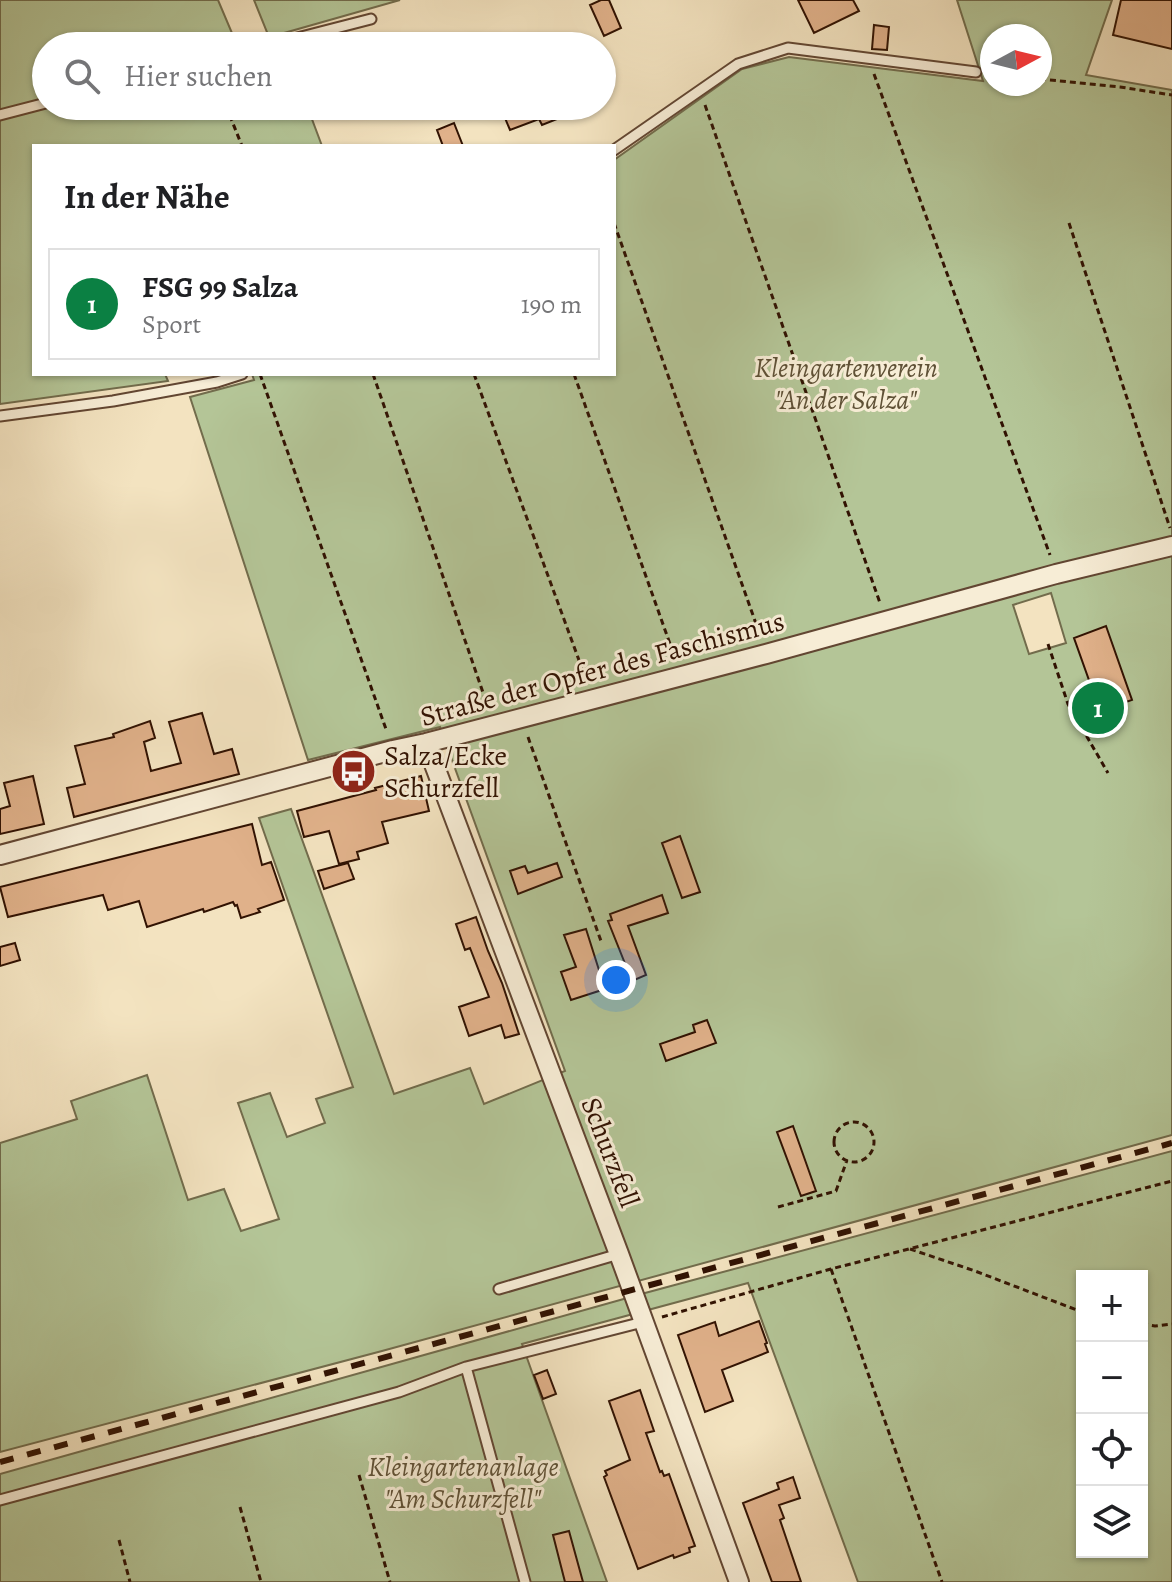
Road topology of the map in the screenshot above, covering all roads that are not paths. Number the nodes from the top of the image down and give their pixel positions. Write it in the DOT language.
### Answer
graph roads {
  1 [pos="371,19"];
  2 [pos="320,32"];
  3 [pos="976,72"];
  4 [pos="32,107"];
  5 [pos="0,115"];
  6 [pos="616,149"];
  7 [pos="236,376"];
  8 [pos="0,416"];
  9 [pos="1172,546"];
  10 [pos="426,743"];
  11 [pos="0,855"];
  12 [pos="619,1254"];
  13 [pos="499,1289"];
  14 [pos="643,1322"];
  15 [pos="466,1367"];
  16 [pos="0,1500"];
  17 [pos="525,1582"];
  18 [pos="739,1582"];
  1 -- 2 [label="lane"];
  3 -- 6 [label="lane"];
  4 -- 5 [label="lane"];
  7 -- 8 [label="lane"];
  9 -- 10 [label="street, Straße der Opfer des Faschismus"];
  10 -- 11 [label="street, Straße der Opfer des Faschismus"];
  10 -- 12 [label="street, Schurzfell"];
  12 -- 13 [label="lane"];
  12 -- 14 [label="street, Schurzfell"];
  14 -- 15 [label="lane"];
  14 -- 18 [label="street, Schurzfell"];
  15 -- 16 [label="lane"];
  15 -- 17 [label="lane"];
}
